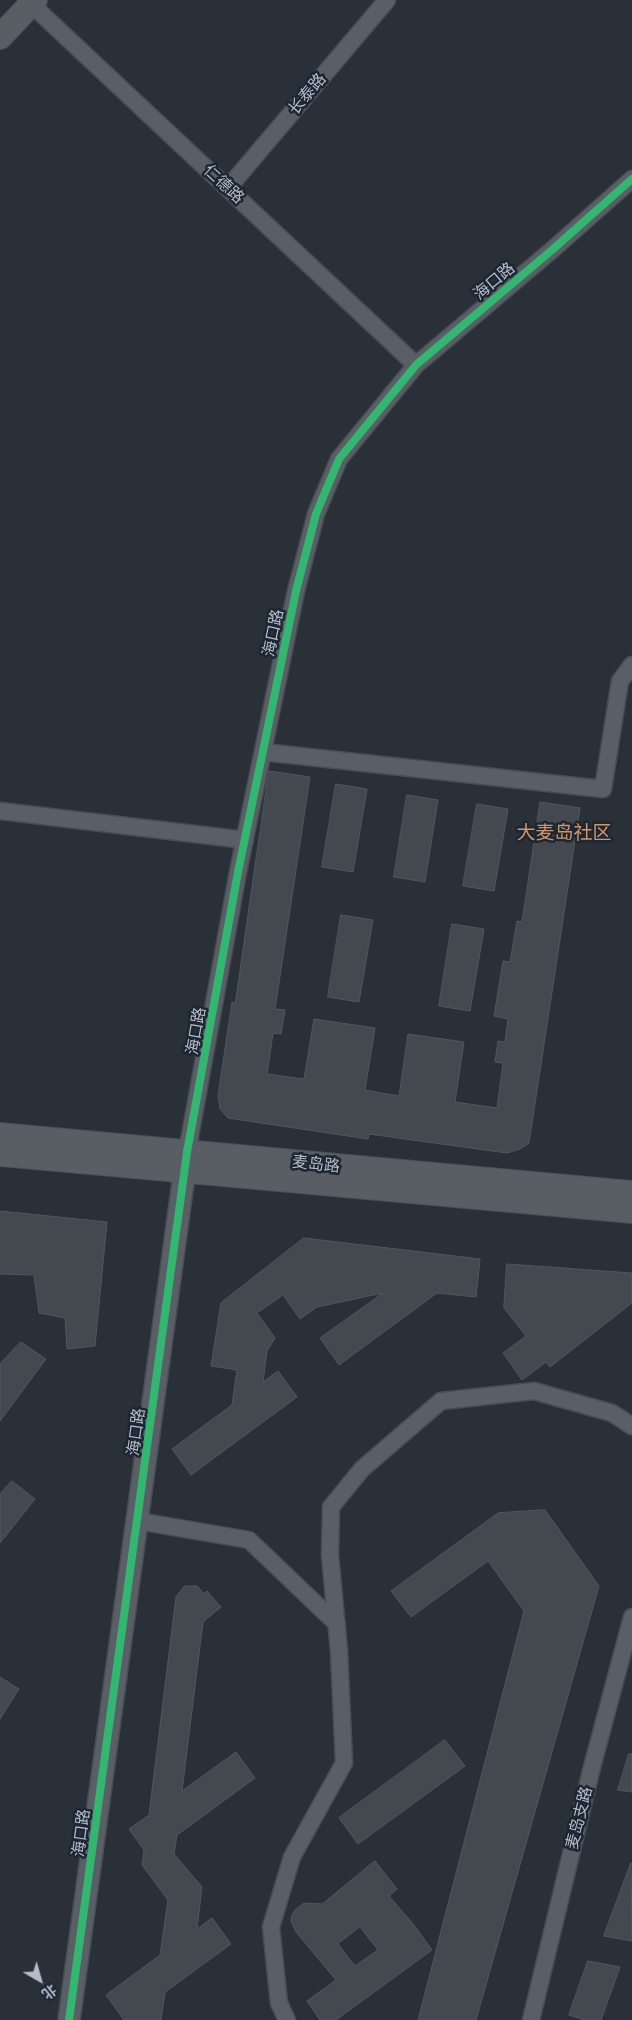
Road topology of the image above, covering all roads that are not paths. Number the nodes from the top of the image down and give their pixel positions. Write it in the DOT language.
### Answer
graph roads {
  1 [pos="387,0"];
  2 [pos="26,1"];
  3 [pos="0,14"];
  4 [pos="0,37"];
  5 [pos="632,179"];
  6 [pos="228,188"];
  7 [pos="416,365"];
  8 [pos="632,665"];
  9 [pos="263,752"];
  10 [pos="0,811"];
  11 [pos="245,840"];
  12 [pos="0,1135"];
  13 [pos="0,1154"];
  14 [pos="187,1161"];
  15 [pos="632,1193"];
  16 [pos="632,1212"];
  17 [pos="632,1426"];
  18 [pos="138,1521"];
  19 [pos="632,1618"];
  20 [pos="336,1624"];
  21 [pos="69,2020"];
  22 [pos="287,2020"];
  23 [pos="531,2020"];
  1 -- 6 [label="street, 长泰路"];
  2 -- 3 [label="main road"];
  2 -- 4 [label="main road"];
  2 -- 6 [label="street, 仁德路"];
  5 -- 7 [label="street, 海口路"];
  6 -- 7 [label="street, 仁德路"];
  7 -- 9 [label="street, 海口路"];
  8 -- 9 [label="street"];
  9 -- 11 [label="street, 海口路"];
  10 -- 11 [label="street"];
  11 -- 14 [label="street, 海口路"];
  12 -- 14 [label="main road, 麦岛路"];
  13 -- 14 [label="main road, 麦岛路"];
  14 -- 15 [label="main road, 麦岛路"];
  14 -- 16 [label="main road, 麦岛路"];
  14 -- 18 [label="street, 海口路"];
  17 -- 20 [label="street"];
  18 -- 20 [label="street"];
  18 -- 21 [label="street, 海口路"];
  19 -- 23 [label="street, 麦岛支路"];
  20 -- 22 [label="street"];
}
